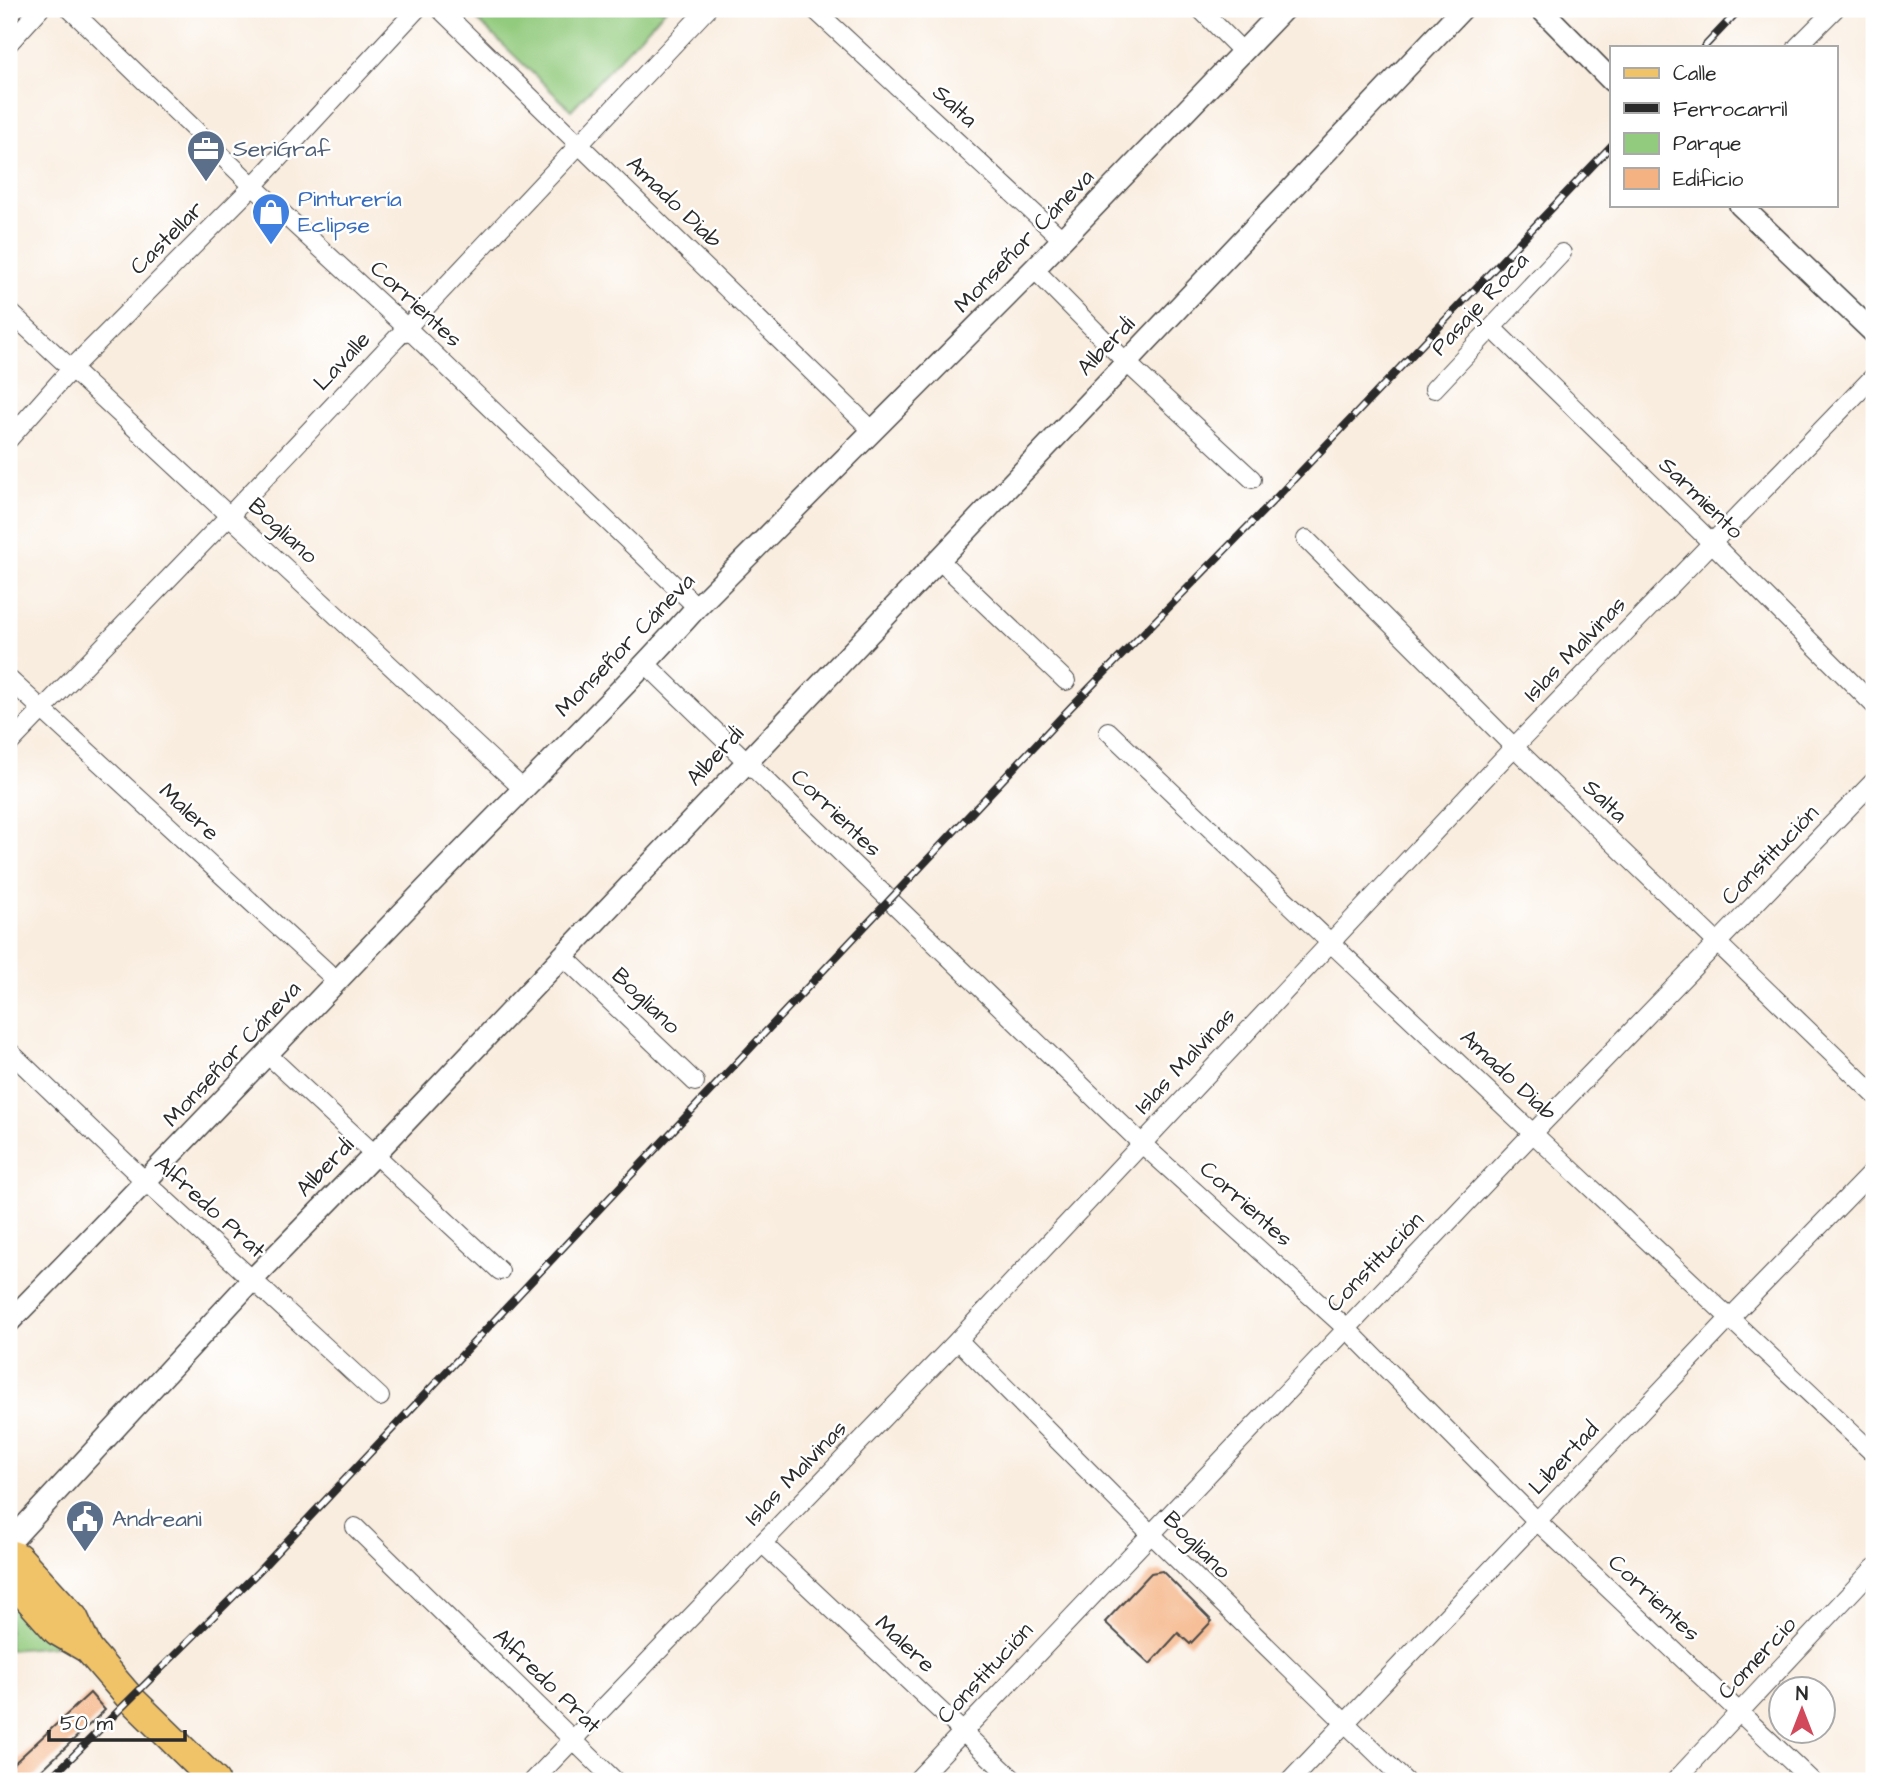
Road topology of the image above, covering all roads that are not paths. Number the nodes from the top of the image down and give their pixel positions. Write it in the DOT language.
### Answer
graph roads {
  1 [pos="40,9"];
  2 [pos="70,9"];
  3 [pos="417,9"];
  4 [pos="440,9"];
  5 [pos="707,9"];
  6 [pos="814,9"];
  7 [pos="1200,9"];
  8 [pos="1284,9"];
  9 [pos="1462,9"];
  10 [pos="1541,9"];
  11 [pos="1835,9"];
  12 [pos="9,43"];
  13 [pos="1798,46"];
  14 [pos="1242,51"];
  15 [pos="1610,79"];
  16 [pos="580,144"];
  17 [pos="253,187"];
  18 [pos="1742,206"];
  19 [pos="1063,240"];
  20 [pos="1562,253"];
  21 [pos="1034,269"];
  22 [pos="9,311"];
  23 [pos="407,328"];
  24 [pos="1492,328"];
  25 [pos="1874,333"];
  26 [pos="1127,363"];
  27 [pos="72,369"];
  28 [pos="1874,376"];
  29 [pos="1434,389"];
  30 [pos="873,431"];
  31 [pos="9,439"];
  32 [pos="1252,479"];
  33 [pos="230,515"];
  34 [pos="1306,539"];
  35 [pos="1711,542"];
  36 [pos="938,559"];
  37 [pos="697,607"];
  38 [pos="646,664"];
  39 [pos="9,680"];
  40 [pos="1066,681"];
  41 [pos="1874,705"];
  42 [pos="41,709"];
  43 [pos="1108,731"];
  44 [pos="9,744"];
  45 [pos="1514,747"];
  46 [pos="747,760"];
  47 [pos="1874,781"];
  48 [pos="522,788"];
  49 [pos="1329,944"];
  50 [pos="1717,945"];
  51 [pos="562,955"];
  52 [pos="337,981"];
  53 [pos="9,1051"];
  54 [pos="268,1055"];
  55 [pos="695,1082"];
  56 [pos="1874,1094"];
  57 [pos="1534,1132"];
  58 [pos="1141,1143"];
  59 [pos="374,1155"];
  60 [pos="1874,1170"];
  61 [pos="146,1182"];
  62 [pos="500,1272"];
  63 [pos="253,1279"];
  64 [pos="1730,1318"];
  65 [pos="9,1322"];
  66 [pos="1346,1328"];
  67 [pos="958,1340"];
  68 [pos="380,1397"];
  69 [pos="1874,1454"];
  70 [pos="1538,1522"];
  71 [pos="355,1527"];
  72 [pos="1150,1533"];
  73 [pos="9,1543"];
  74 [pos="762,1543"];
  75 [pos="9,1555"];
  76 [pos="1874,1568"];
  77 [pos="9,1577"];
  78 [pos="88,1649"];
  79 [pos="1740,1713"];
  80 [pos="1345,1724"];
  81 [pos="963,1732"];
  82 [pos="572,1741"];
  83 [pos="215,1781"];
  84 [pos="533,1781"];
  85 [pos="615,1781"];
  86 [pos="916,1781"];
  87 [pos="1015,1781"];
  88 [pos="1290,1781"];
  89 [pos="1405,1781"];
  90 [pos="1675,1781"];
  91 [pos="1812,1781"];
  1 -- 12 [label="street"];
  2 -- 17 [label="street, Corrientes"];
  3 -- 17 [label="street, Castellar"];
  4 -- 16 [label="street, Amado Diab"];
  5 -- 16 [label="street, Lavalle"];
  6 -- 19 [label="street, Salta"];
  7 -- 14 [label="street"];
  8 -- 14 [label="street, Monseñor Cáneva"];
  9 -- 26 [label="street, Alberdi"];
  10 -- 15 [label="street"];
  11 -- 13 [label="street"];
  14 -- 19 [label="street, Monseñor Cáneva"];
  16 -- 23 [label="street, Lavalle"];
  16 -- 30 [label="street, Amado Diab"];
  17 -- 23 [label="street, Corrientes"];
  17 -- 27 [label="street, Castellar"];
  18 -- 25 [label="street"];
  19 -- 21 [label="street, Monseñor Cáneva"];
  20 -- 24 [label="street, Pasaje Roca"];
  21 -- 26 [label="street"];
  21 -- 30 [label="street, Monseñor Cáneva"];
  22 -- 27 [label="street, Bogliano"];
  23 -- 33 [label="street, Lavalle"];
  23 -- 37 [label="street, Corrientes"];
  24 -- 29 [label="street, Pasaje Roca"];
  24 -- 35 [label="street, Sarmiento"];
  26 -- 32 [label="street"];
  26 -- 36 [label="street, Alberdi"];
  27 -- 31 [label="street, Castellar"];
  27 -- 33 [label="street, Bogliano"];
  28 -- 35 [label="street, Islas Malvinas"];
  30 -- 37 [label="street, Monseñor Cáneva"];
  33 -- 42 [label="street, Lavalle"];
  33 -- 48 [label="street, Bogliano"];
  34 -- 45 [label="street, Salta"];
  35 -- 41 [label="street, Sarmiento"];
  35 -- 45 [label="street, Islas Malvinas"];
  36 -- 40 [label="street"];
  36 -- 46 [label="street, Alberdi"];
  37 -- 38 [label="street, Monseñor Cáneva"];
  38 -- 46 [label="street, Corrientes"];
  38 -- 48 [label="street, Monseñor Cáneva"];
  39 -- 42 [label="street, Malere"];
  42 -- 44 [label="street, Lavalle"];
  42 -- 52 [label="street, Malere"];
  43 -- 49 [label="street, Amado Diab"];
  45 -- 49 [label="street, Islas Malvinas"];
  45 -- 50 [label="street, Salta"];
  46 -- 51 [label="street, Alberdi"];
  46 -- 58 [label="street, Corrientes"];
  47 -- 50 [label="street, Constitución"];
  48 -- 52 [label="street, Monseñor Cáneva"];
  49 -- 57 [label="street, Amado Diab"];
  49 -- 58 [label="street, Islas Malvinas"];
  50 -- 56 [label="street, Salta"];
  50 -- 57 [label="street, Constitución"];
  51 -- 55 [label="street, Bogliano"];
  51 -- 59 [label="street, Alberdi"];
  52 -- 54 [label="street, Monseñor Cáneva"];
  53 -- 61 [label="street, Alfredo Prat"];
  54 -- 59 [label="street"];
  54 -- 61 [label="street, Monseñor Cáneva"];
  57 -- 64 [label="street, Amado Diab"];
  57 -- 66 [label="street, Constitución"];
  58 -- 66 [label="street, Corrientes"];
  58 -- 67 [label="street, Islas Malvinas"];
  59 -- 62 [label="street"];
  59 -- 63 [label="street, Alberdi"];
  60 -- 64 [label="street, Libertad"];
  61 -- 63 [label="street, Alfredo Prat"];
  61 -- 65 [label="street, Monseñor Cáneva"];
  63 -- 68 [label="street, Alfredo Prat"];
  63 -- 73 [label="street, Alberdi"];
  64 -- 69 [label="street, Amado Diab"];
  64 -- 70 [label="street, Libertad"];
  66 -- 70 [label="street, Corrientes"];
  66 -- 72 [label="street, Constitución"];
  67 -- 72 [label="street, Bogliano"];
  67 -- 74 [label="street, Islas Malvinas"];
  70 -- 79 [label="street, Corrientes"];
  70 -- 80 [label="street, Libertad"];
  71 -- 82 [label="street, Alfredo Prat"];
  72 -- 80 [label="street, Bogliano"];
  72 -- 81 [label="street, Constitución"];
  74 -- 81 [label="street, Malere"];
  74 -- 82 [label="street, Islas Malvinas"];
  75 -- 78 [label="main road"];
  76 -- 79 [label="street, Comercio"];
  77 -- 78 [label="main road"];
  78 -- 83 [label="main road"];
  79 -- 90 [label="street, Comercio"];
  79 -- 91 [label="street, Corrientes"];
  80 -- 88 [label="street, Libertad"];
  80 -- 89 [label="street, Bogliano"];
  81 -- 86 [label="street, Constitución"];
  81 -- 87 [label="street, Malere"];
  82 -- 84 [label="street, Islas Malvinas"];
  82 -- 85 [label="street, Alfredo Prat"];
}
